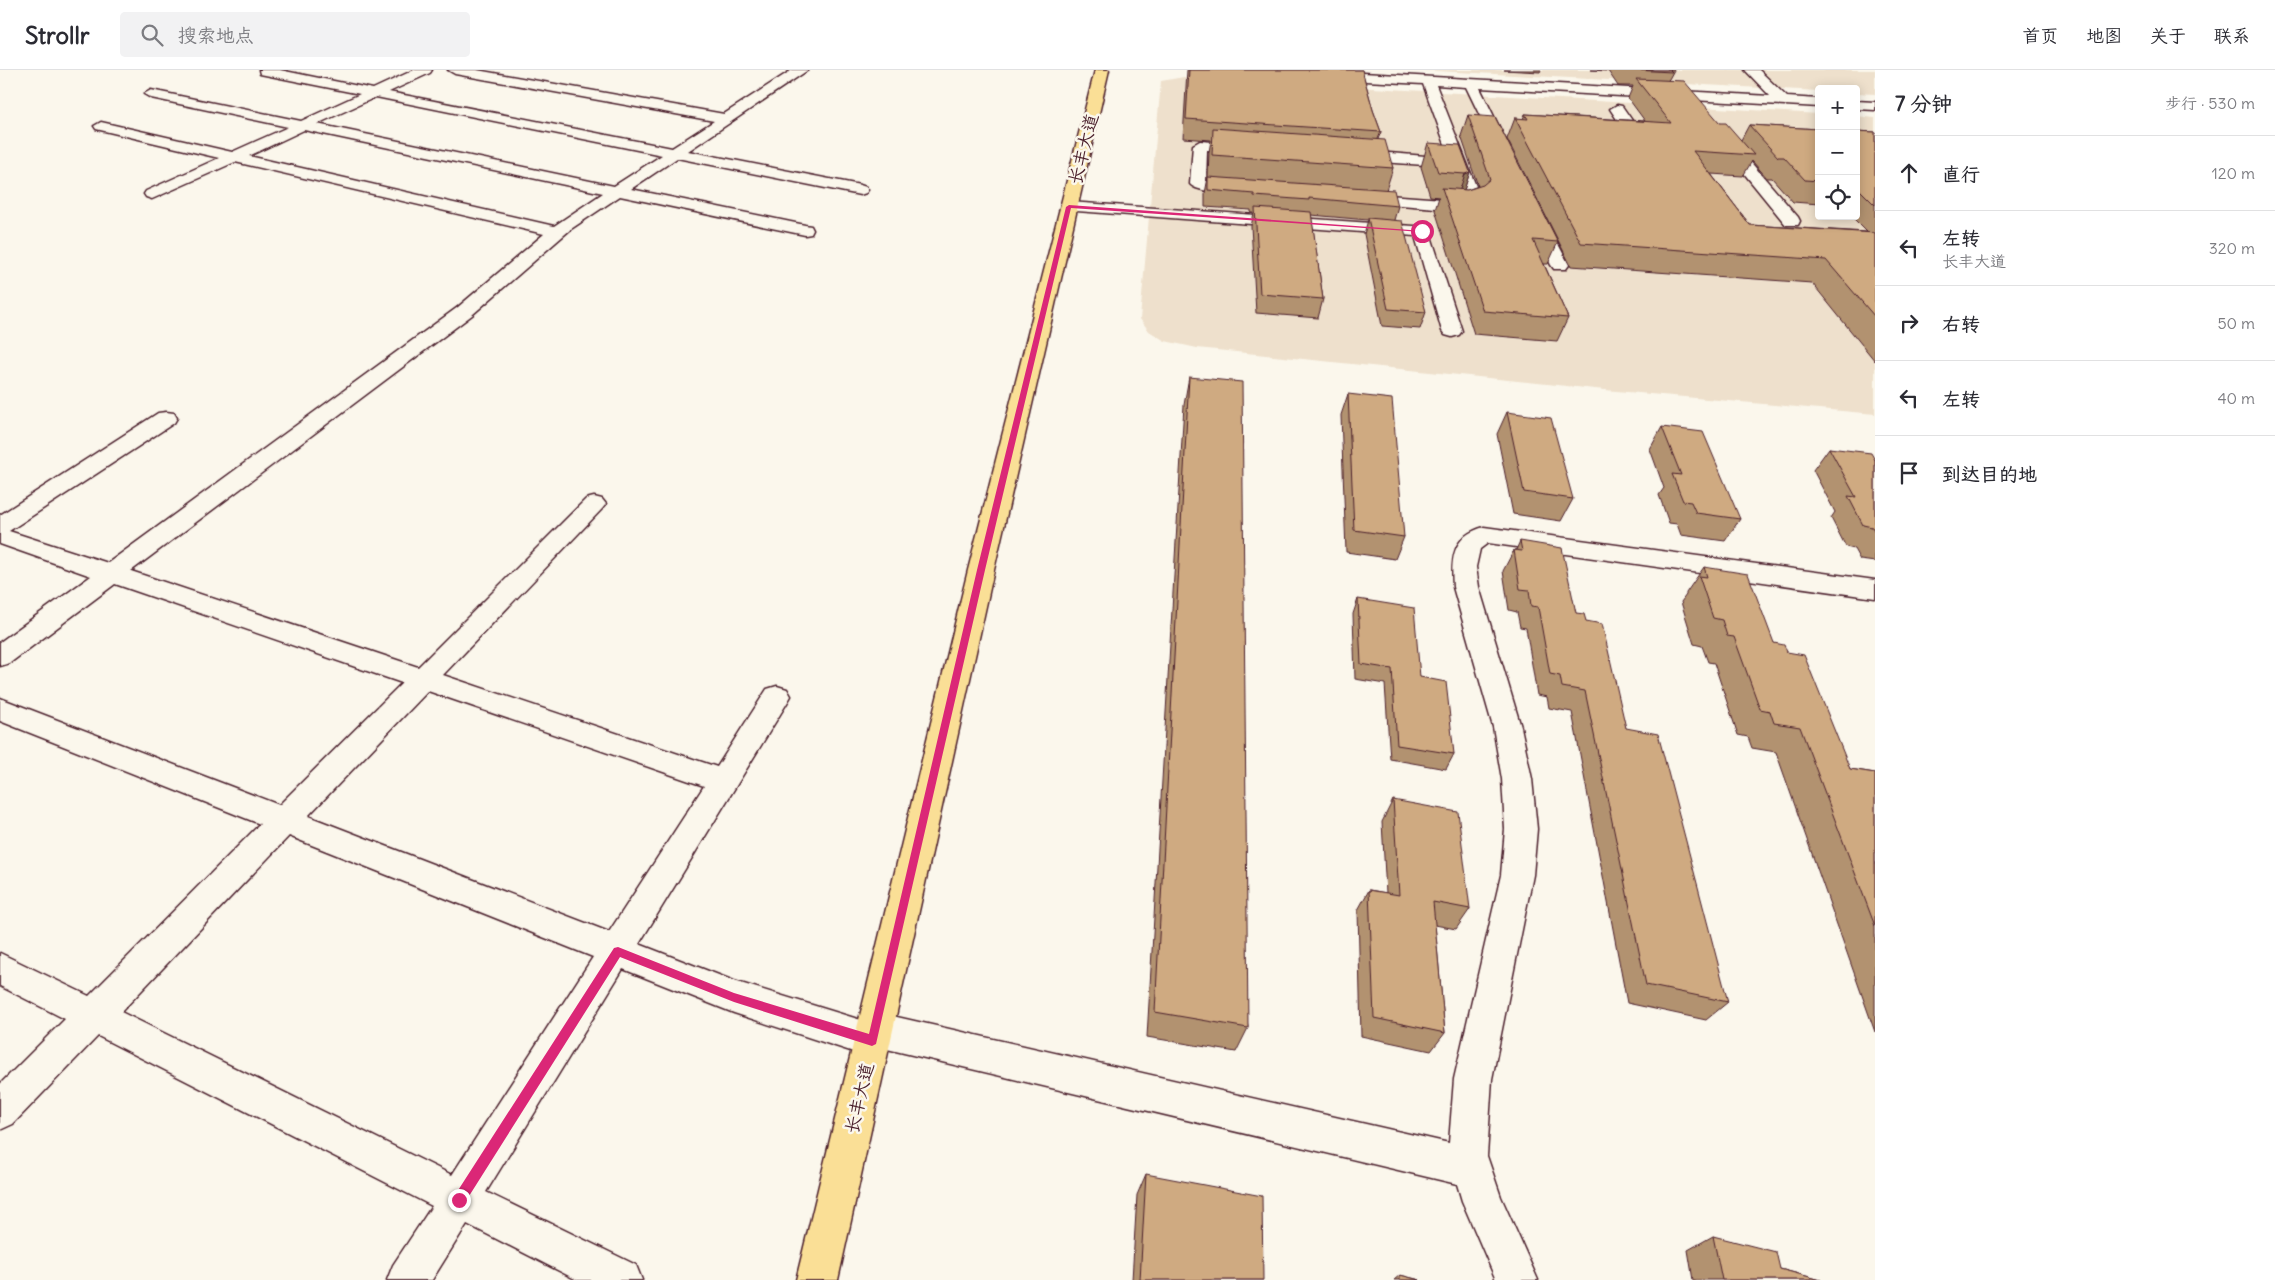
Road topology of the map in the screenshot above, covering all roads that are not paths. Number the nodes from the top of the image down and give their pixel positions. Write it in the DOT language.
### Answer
graph roads {
  1 [pos="425,70"];
  2 [pos="455,70"];
  3 [pos="801,70"];
  4 [pos="1102,70"];
  5 [pos="1752,70"];
  6 [pos="265,71"];
  7 [pos="1311,74"];
  8 [pos="1404,75"];
  9 [pos="1428,81"];
  10 [pos="1471,83"];
  11 [pos="374,93"];
  12 [pos="151,94"];
  13 [pos="1729,98"];
  14 [pos="1782,101"];
  15 [pos="1815,103"];
  16 [pos="1860,105"];
  17 [pos="1875,106"];
  18 [pos="1617,109"];
  19 [pos="1746,116"];
  20 [pos="727,119"];
  21 [pos="1490,123"];
  22 [pos="1509,124"];
  23 [pos="101,126"];
  24 [pos="302,126"];
  25 [pos="1713,128"];
  26 [pos="1595,129"];
  27 [pos="1260,149"];
  28 [pos="675,153"];
  29 [pos="1340,154"];
  30 [pos="233,157"];
  31 [pos="1508,159"];
  32 [pos="1459,163"];
  33 [pos="860,190"];
  34 [pos="617,191"];
  35 [pos="1262,191"];
  36 [pos="152,194"];
  37 [pos="1341,196"];
  38 [pos="1529,203"];
  39 [pos="1069,207"];
  40 [pos="1792,221"];
  41 [pos="805,230"];
  42 [pos="556,232"];
  43 [pos="1560,265"];
  44 [pos="1452,331"];
  45 [pos="166,418"];
  46 [pos="594,504"];
  47 [pos="0,526"];
  48 [pos="0,536"];
  49 [pos="110,574"];
  50 [pos="1875,589"];
  51 [pos="0,656"];
  52 [pos="423,679"];
  53 [pos="778,696"];
  54 [pos="0,709"];
  55 [pos="724,781"];
  56 [pos="284,821"];
  57 [pos="618,952"];
  58 [pos="0,969"];
  59 [pos="93,1016"];
  60 [pos="874,1035"];
  61 [pos="0,1111"];
  62 [pos="1471,1168"];
  63 [pos="459,1200"];
  64 [pos="408,1280"];
  65 [pos="621,1280"];
  66 [pos="817,1280"];
  67 [pos="1517,1280"];
  1 -- 11 [label="street"];
  2 -- 20 [label="street"];
  3 -- 20 [label="street"];
  4 -- 39 [label="main road, 长丰大道"];
  5 -- 14 [label="street"];
  6 -- 11 [label="street"];
  7 -- 8 [label="street"];
  8 -- 9 [label="street"];
  9 -- 10 [label="street"];
  9 -- 32 [label="street"];
  10 -- 13 [label="street"];
  10 -- 21 [label="street"];
  11 -- 24 [label="street"];
  11 -- 28 [label="street"];
  12 -- 24 [label="street"];
  13 -- 14 [label="street"];
  13 -- 19 [label="street"];
  14 -- 15 [label="street"];
  16 -- 17 [label="street"];
  18 -- 26 [label="street"];
  20 -- 28 [label="street"];
  21 -- 22 [label="street"];
  21 -- 31 [label="street"];
  23 -- 30 [label="street"];
  24 -- 30 [label="street"];
  24 -- 34 [label="street"];
  25 -- 40 [label="street"];
  27 -- 35 [label="street"];
  28 -- 33 [label="street"];
  28 -- 34 [label="street"];
  29 -- 32 [label="street"];
  30 -- 36 [label="street"];
  30 -- 42 [label="street"];
  32 -- 37 [label="street"];
  34 -- 41 [label="street"];
  34 -- 42 [label="street"];
  38 -- 43 [label="street"];
  39 -- 44 [label="street"];
  39 -- 60 [label="main road, 长丰大道"];
  42 -- 49 [label="street"];
  45 -- 47 [label="street"];
  46 -- 52 [label="street"];
  48 -- 49 [label="street"];
  49 -- 51 [label="street"];
  49 -- 52 [label="street"];
  50 -- 62 [label="street"];
  52 -- 55 [label="street"];
  52 -- 56 [label="street"];
  53 -- 55 [label="street"];
  54 -- 56 [label="street"];
  55 -- 57 [label="street"];
  56 -- 57 [label="street"];
  56 -- 59 [label="street"];
  57 -- 60 [label="street"];
  57 -- 63 [label="street"];
  58 -- 59 [label="street"];
  59 -- 61 [label="street"];
  59 -- 63 [label="street"];
  60 -- 62 [label="street"];
  60 -- 66 [label="main road, 长丰大道"];
  62 -- 67 [label="street"];
  63 -- 64 [label="street"];
  63 -- 65 [label="street"];
}
